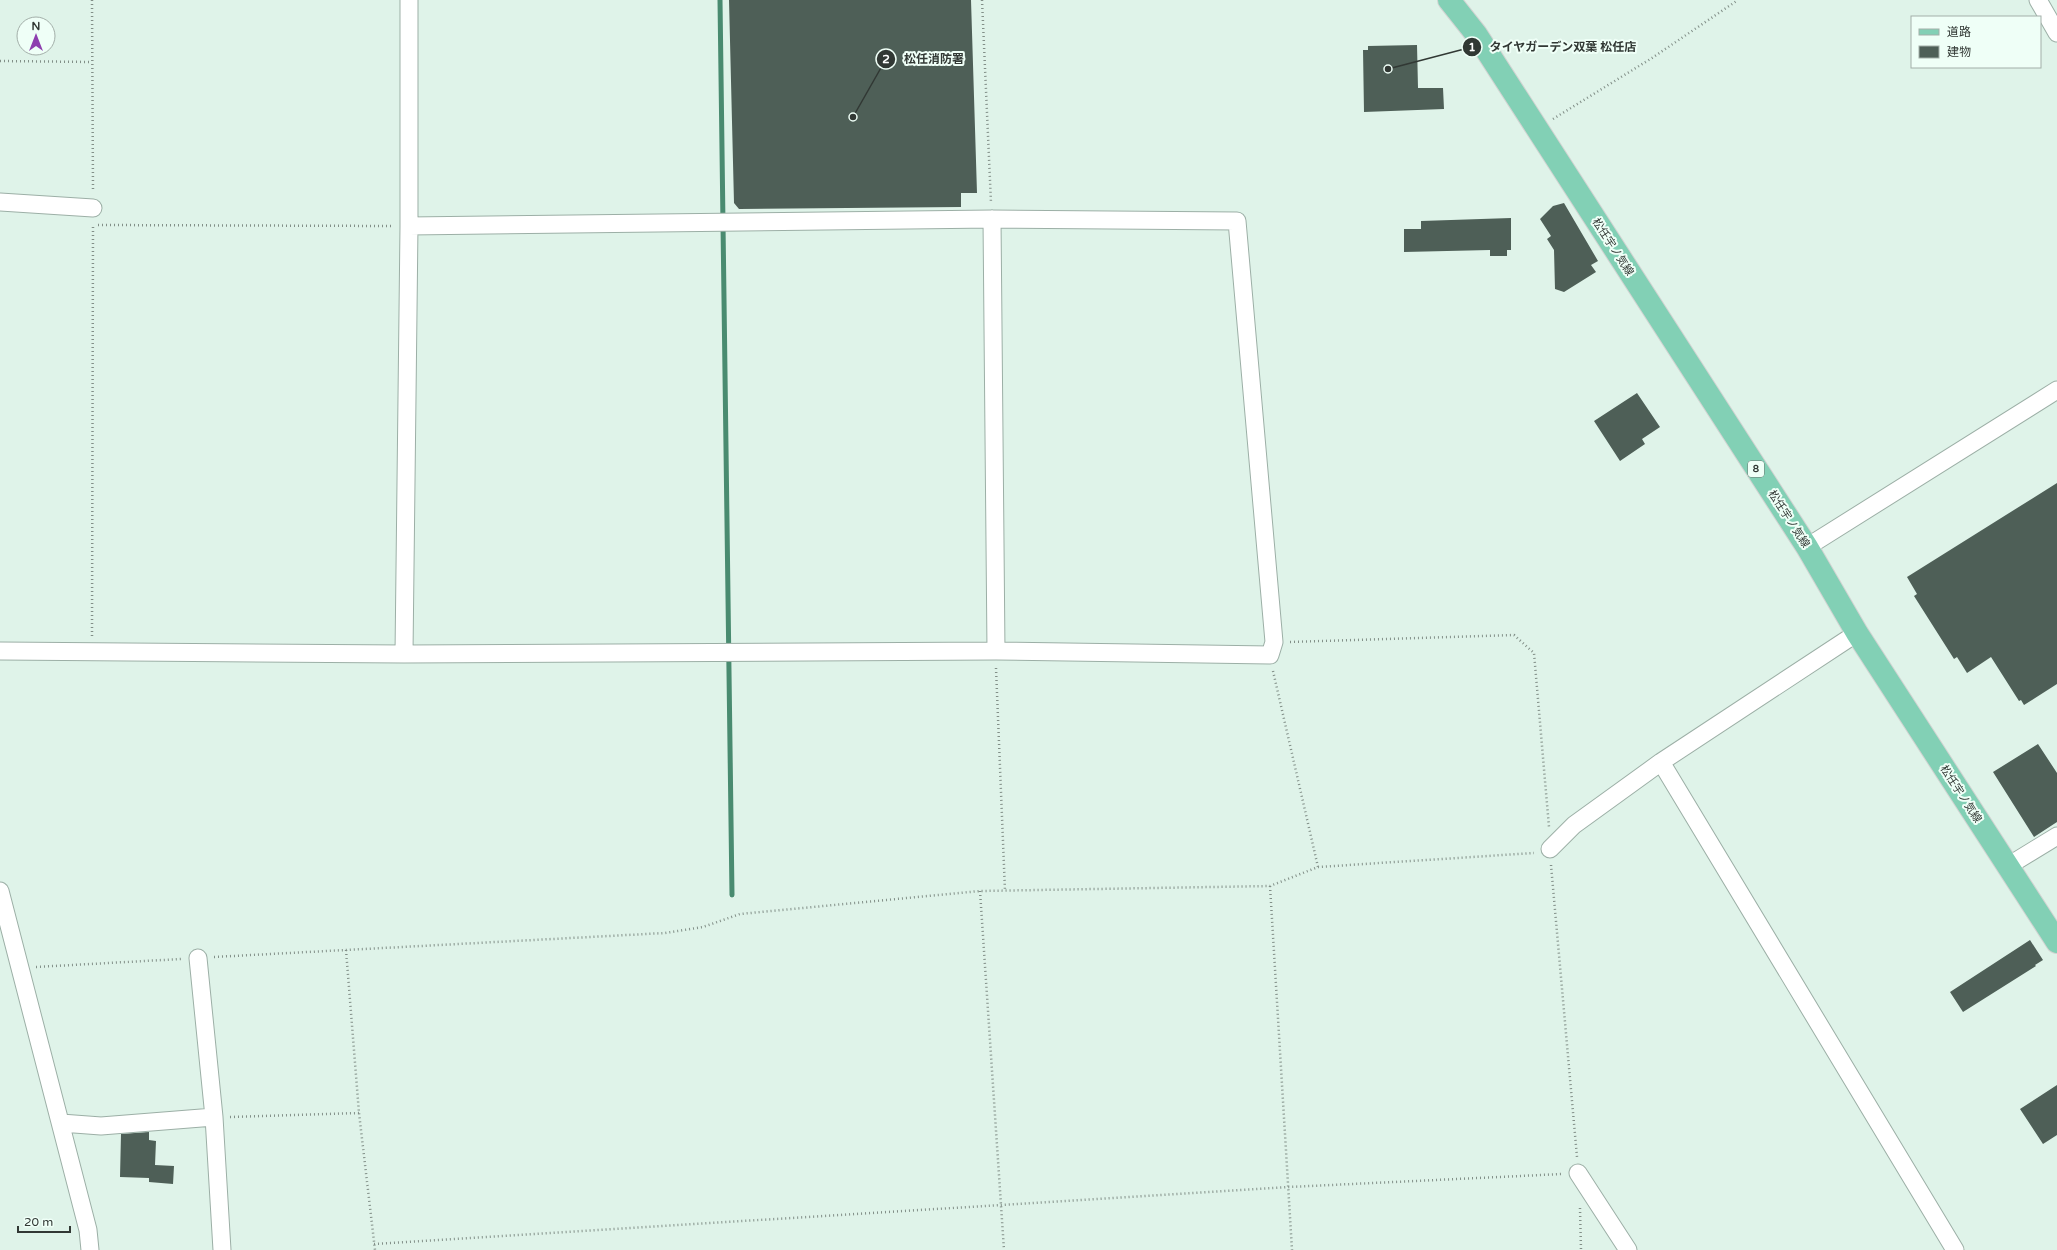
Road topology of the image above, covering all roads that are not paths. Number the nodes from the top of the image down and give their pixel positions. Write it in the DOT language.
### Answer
graph roads {
  1 [pos="409,0"];
  2 [pos="1449,0"];
  3 [pos="2038,0"];
  4 [pos="2057,33"];
  5 [pos="0,202"];
  6 [pos="93,208"];
  7 [pos="992,219"];
  8 [pos="409,226"];
  9 [pos="2057,390"];
  10 [pos="1807,547"];
  11 [pos="1857,633"];
  12 [pos="0,651"];
  13 [pos="996,651"];
  14 [pos="404,654"];
  15 [pos="1661,762"];
  16 [pos="2057,836"];
  17 [pos="1550,849"];
  18 [pos="2008,866"];
  19 [pos="0,891"];
  20 [pos="2057,942"];
  21 [pos="198,958"];
  22 [pos="214,1117"];
  23 [pos="61,1123"];
  24 [pos="1578,1173"];
  25 [pos="90,1250"];
  26 [pos="222,1250"];
  27 [pos="1628,1250"];
  28 [pos="1955,1250"];
  1 -- 8 [label="street"];
  2 -- 10 [label="main road, 松任宇ノ気線 / 8"];
  3 -- 4 [label="street"];
  5 -- 6 [label="street"];
  7 -- 8 [label="street"];
  7 -- 13 [label="street"];
  7 -- 13 [label="street"];
  8 -- 14 [label="street"];
  9 -- 10 [label="street"];
  10 -- 11 [label="main road, 松任宇ノ気線 / 8"];
  11 -- 15 [label="street"];
  11 -- 18 [label="main road, 松任宇ノ気線 / 8"];
  12 -- 14 [label="street"];
  13 -- 14 [label="street"];
  15 -- 17 [label="street"];
  15 -- 28 [label="street"];
  16 -- 18 [label="street"];
  18 -- 20 [label="main road, 松任宇ノ気線 / 8"];
  19 -- 23 [label="street"];
  21 -- 22 [label="street"];
  22 -- 23 [label="street"];
  22 -- 26 [label="street"];
  23 -- 25 [label="street"];
  24 -- 27 [label="street"];
}
